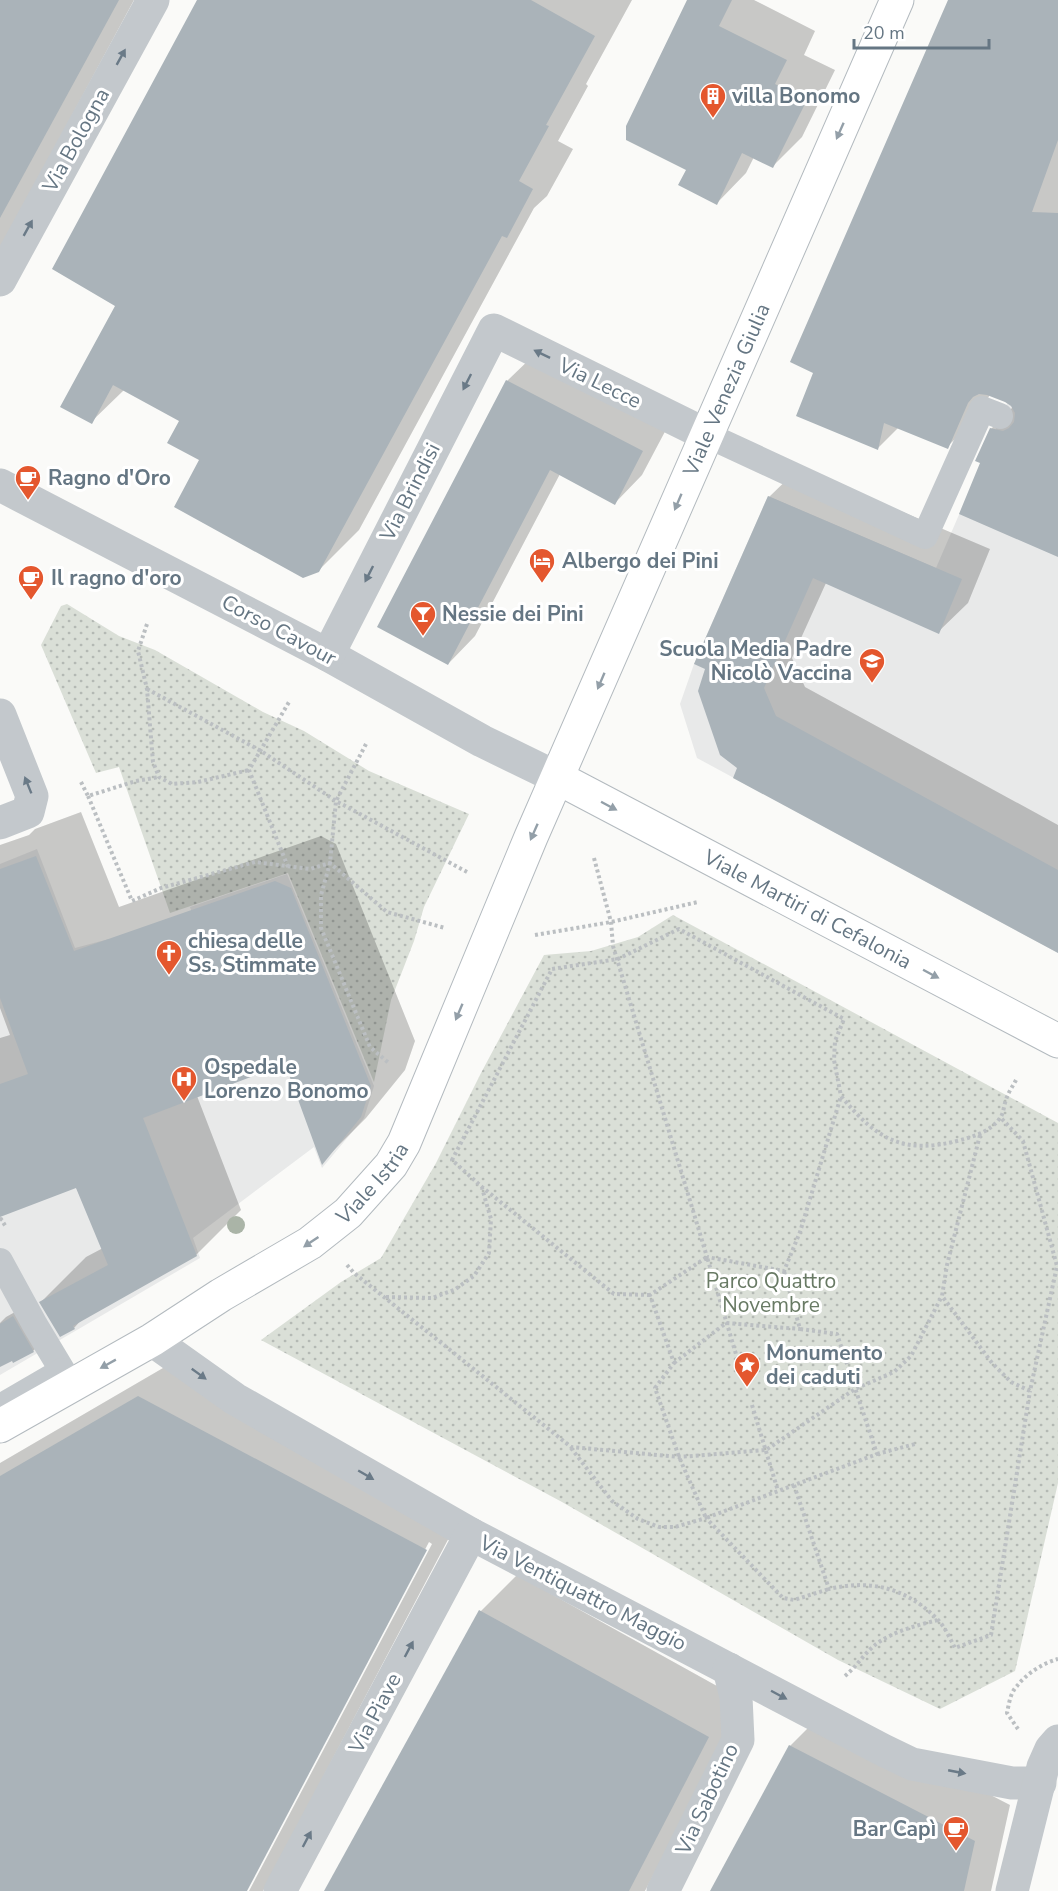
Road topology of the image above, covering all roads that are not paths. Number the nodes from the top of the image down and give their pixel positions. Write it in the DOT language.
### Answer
graph roads {
  1 [pos="153,0"];
  2 [pos="897,0"];
  3 [pos="0,280"];
  4 [pos="494,330"];
  5 [pos="1000,416"];
  6 [pos="707,435"];
  7 [pos="0,485"];
  8 [pos="328,655"];
  9 [pos="0,715"];
  10 [pos="558,778"];
  11 [pos="0,823"];
  12 [pos="1058,1041"];
  13 [pos="0,1261"];
  14 [pos="152,1340"];
  15 [pos="67,1378"];
  16 [pos="0,1407"];
  17 [pos="0,1426"];
  18 [pos="471,1534"];
  19 [pos="729,1669"];
  20 [pos="1058,1741"];
  21 [pos="1040,1783"];
  22 [pos="280,1891"];
  23 [pos="663,1891"];
  24 [pos="1012,1891"];
  3 -- 1 [label="street, Via Bologna, one-way"];
  2 -- 6 [label="main road, Viale Venezia Giulia, one-way"];
  6 -- 4 [label="street, Via Lecce, one-way"];
  4 -- 8 [label="street, Via Brindisi, one-way"];
  5 -- 6 [label="lane"];
  6 -- 10 [label="main road, Viale Venezia Giulia, one-way"];
  7 -- 8 [label="street, Corso Cavour"];
  8 -- 10 [label="street, Corso Cavour"];
  11 -- 9 [label="street, one-way"];
  10 -- 12 [label="main road, Viale Martiri di Cefalonia, one-way"];
  10 -- 14 [label="main road, Viale Istria, one-way"];
  13 -- 15 [label="lane"];
  14 -- 15 [label="main road, Viale Istria, one-way"];
  14 -- 18 [label="street, Via Ventiquattro Maggio, one-way"];
  15 -- 16 [label="lane, Viale Istria"];
  15 -- 17 [label="main road, Viale Istria"];
  18 -- 19 [label="street, Via Ventiquattro Maggio"];
  22 -- 18 [label="street, Via Piave, one-way"];
  19 -- 21 [label="street, Via Ventiquattro Maggio, one-way"];
  19 -- 23 [label="street, Via Sabotino"];
  20 -- 21 [label="street"];
  21 -- 24 [label="street"];
}
